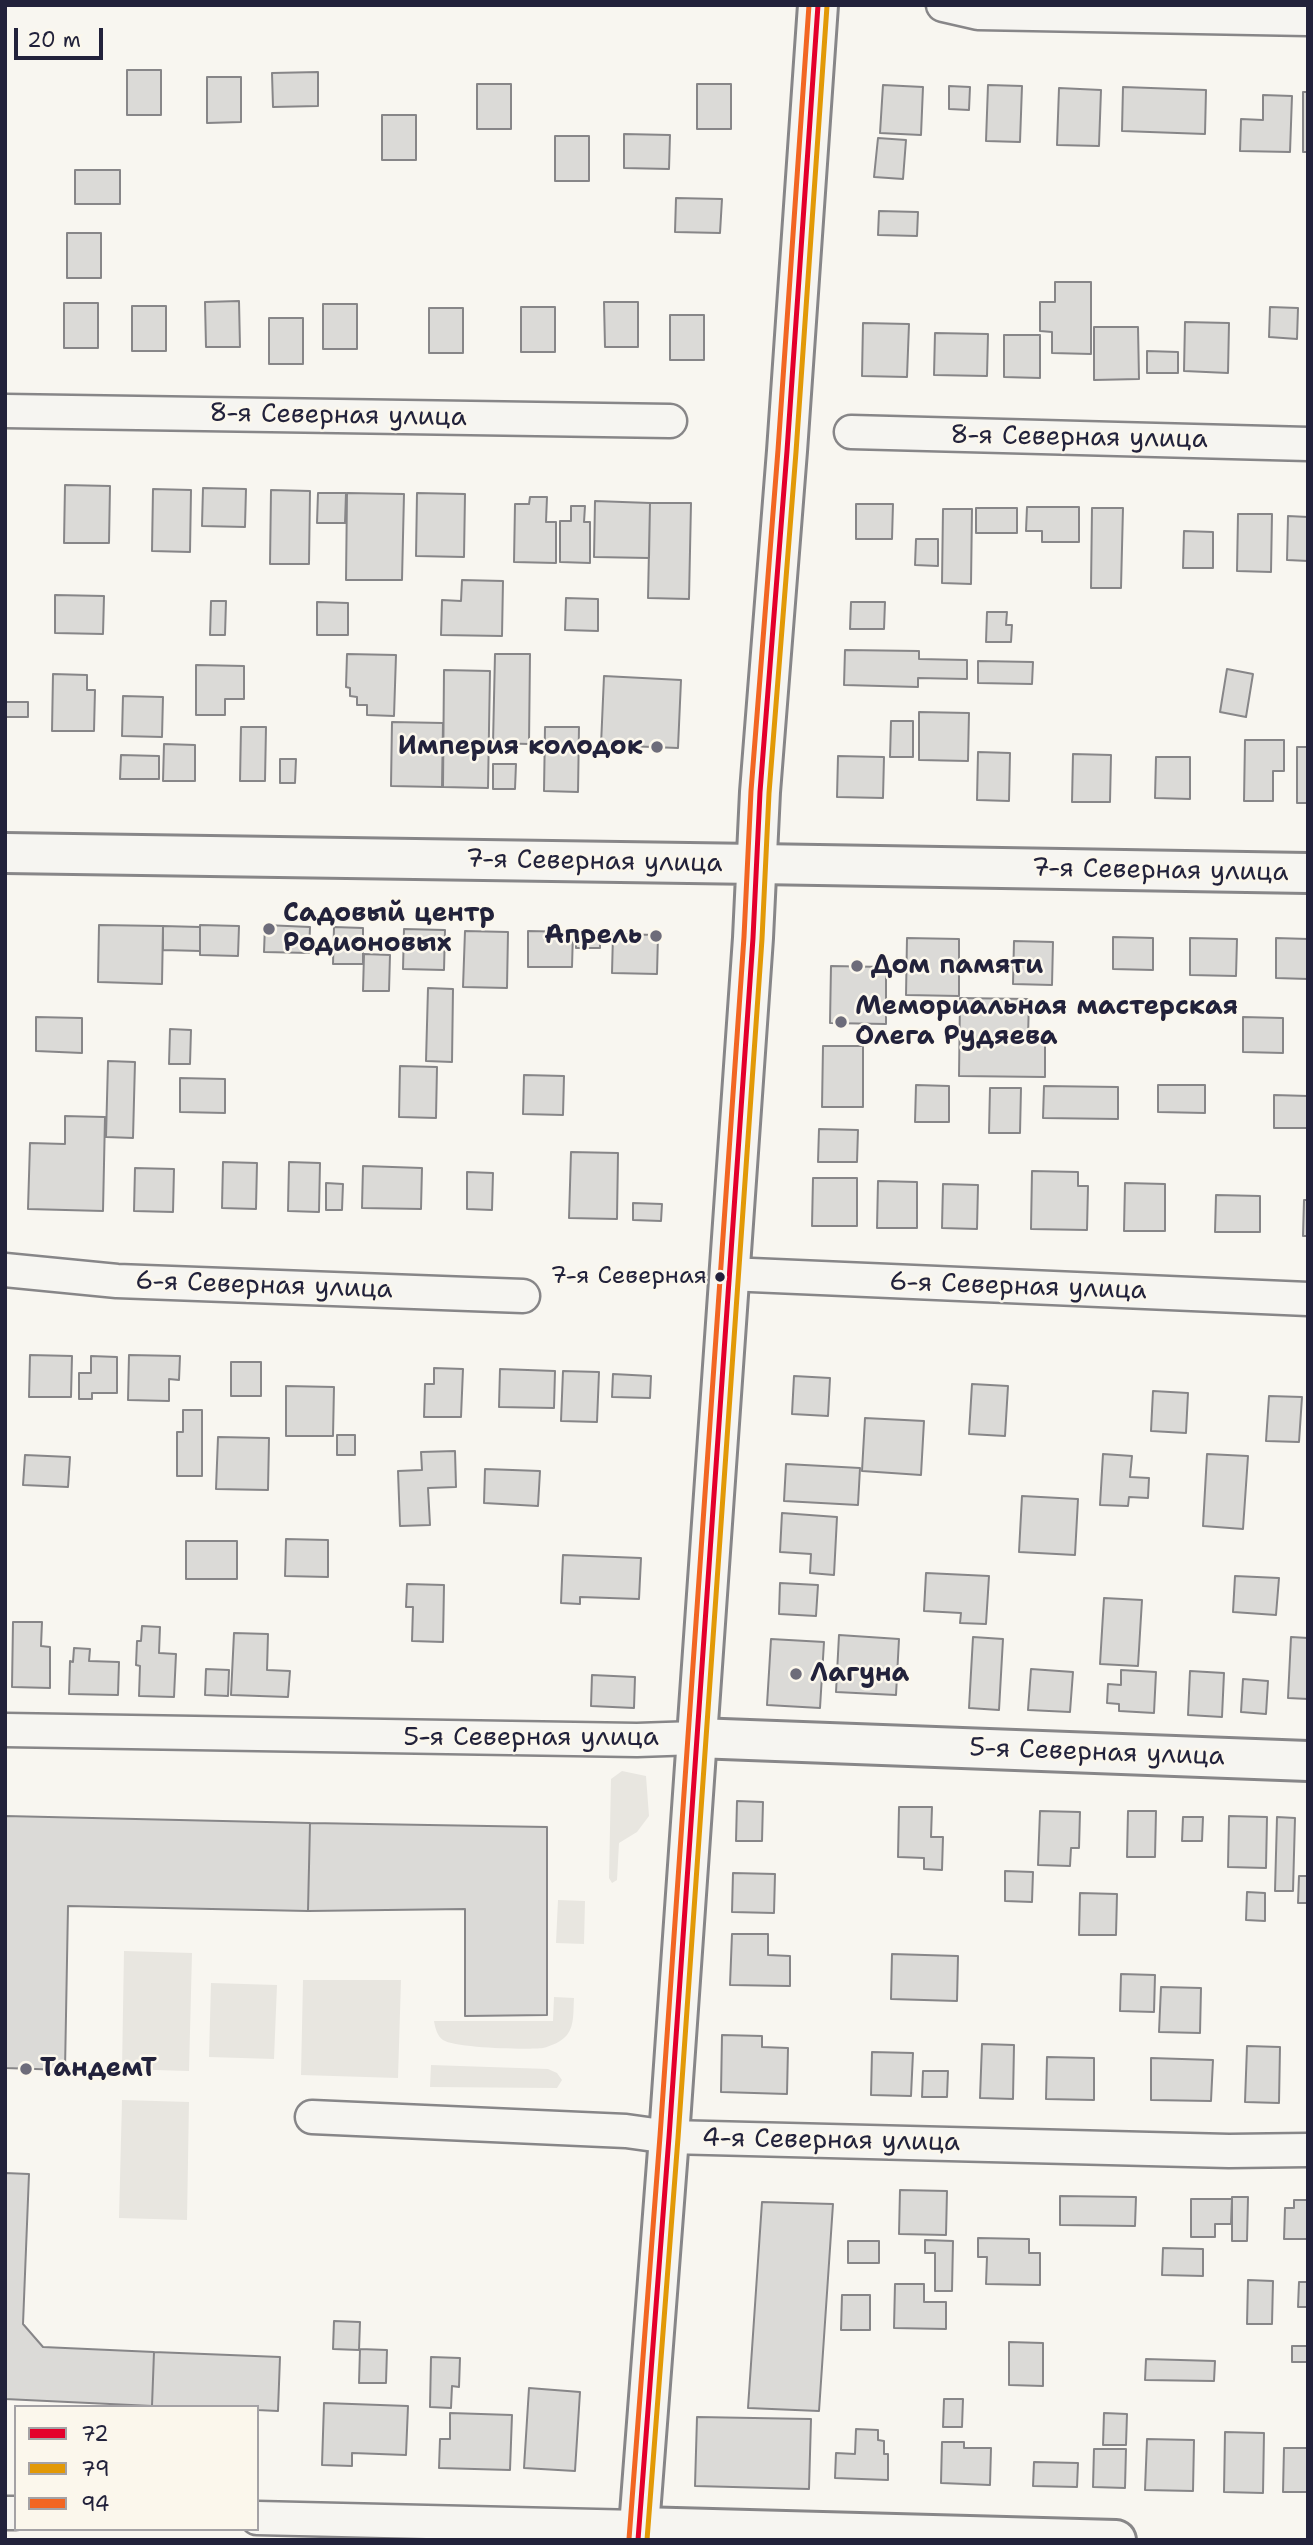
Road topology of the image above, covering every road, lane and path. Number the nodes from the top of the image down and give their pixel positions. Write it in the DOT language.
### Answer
graph roads {
  1 [pos="818,5"];
  2 [pos="943,5"];
  3 [pos="1308,19"];
  4 [pos="5,411"];
  5 [pos="670,422"];
  6 [pos="850,432"];
  7 [pos="1308,444"];
  8 [pos="5,853"];
  9 [pos="757,864"];
  10 [pos="1308,873"];
  11 [pos="5,1270"];
  12 [pos="728,1273"];
  13 [pos="523,1296"];
  14 [pos="1308,1299"];
  15 [pos="5,1730"];
  16 [pos="696,1738"];
  17 [pos="1308,1761"];
  18 [pos="312,2117"];
  19 [pos="669,2137"];
  20 [pos="1308,2150"];
  21 [pos="259,2518"];
  22 [pos="638,2533"];
  23 [pos="1116,2540"];
  1 -- 9 [label="main road"];
  2 -- 3 [label="street"];
  4 -- 5 [label="street, 8-я Северная улица"];
  6 -- 7 [label="street, 8-я Северная улица"];
  8 -- 9 [label="main road, 7-я Северная улица"];
  9 -- 10 [label="main road, 7-я Северная улица"];
  9 -- 12 [label="main road"];
  11 -- 13 [label="street, 6-я Северная улица"];
  12 -- 14 [label="street, 6-я Северная улица"];
  12 -- 16 [label="main road"];
  15 -- 16 [label="street, 5-я Северная улица"];
  16 -- 17 [label="main road, 5-я Северная улица"];
  16 -- 19 [label="main road"];
  18 -- 19 [label="street, 4-я Северная улица"];
  19 -- 20 [label="street, 4-я Северная улица"];
  19 -- 22 [label="main road"];
  21 -- 22 [label="street"];
  22 -- 23 [label="main road"];
}
